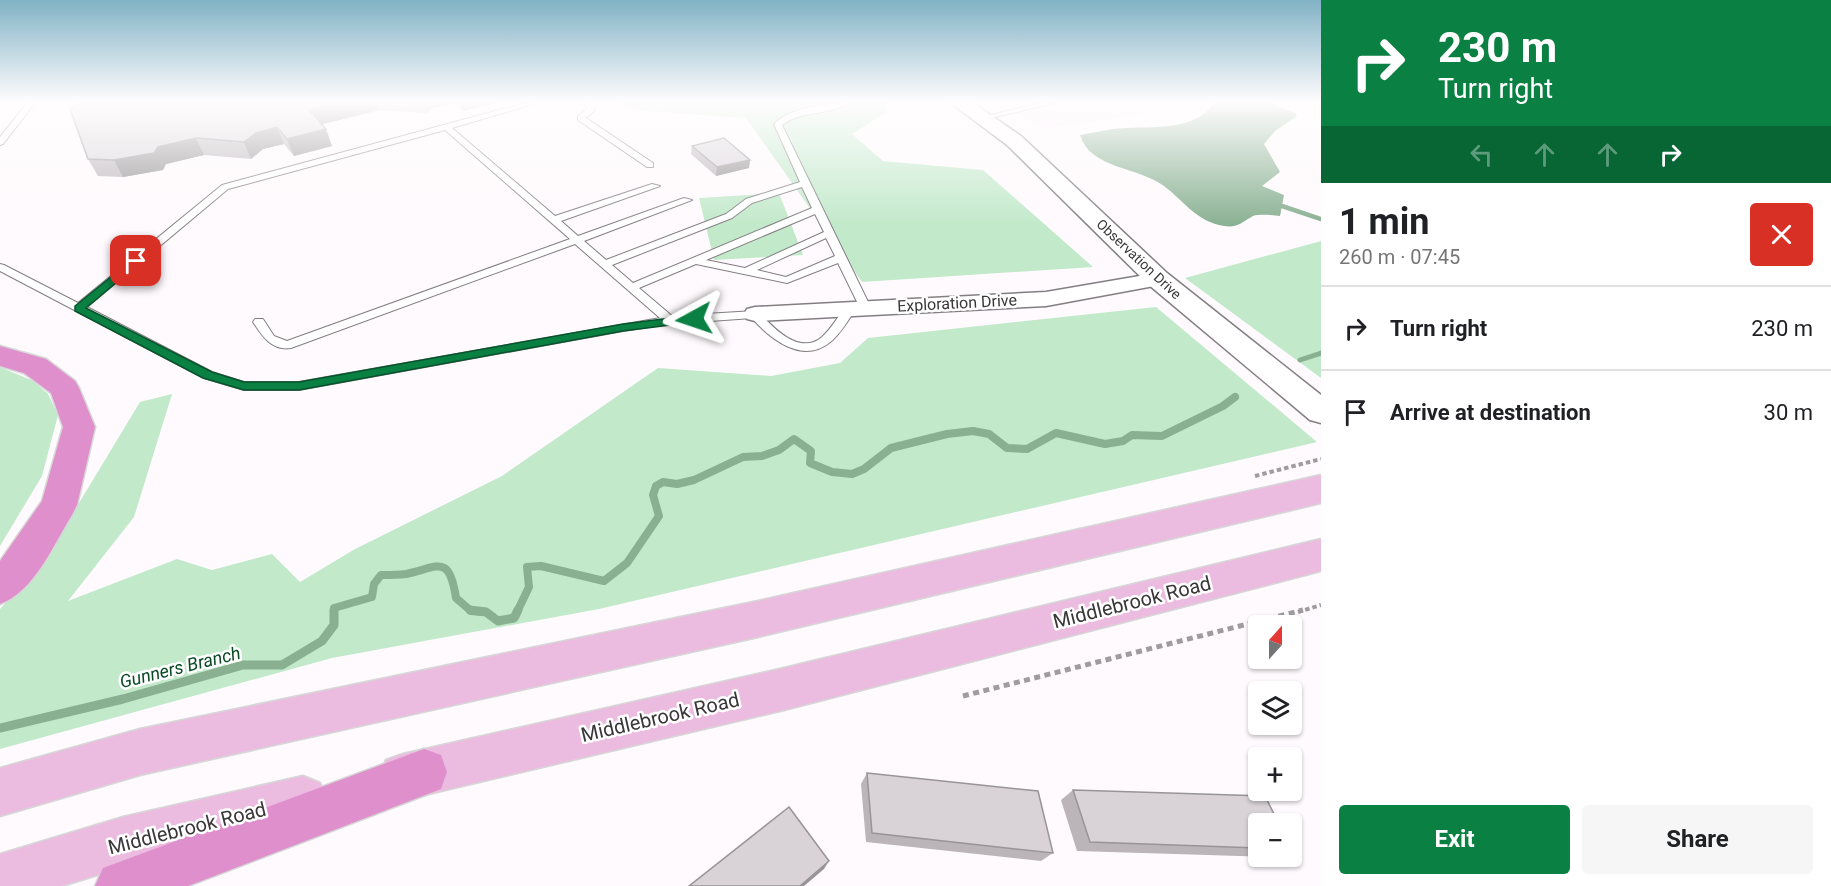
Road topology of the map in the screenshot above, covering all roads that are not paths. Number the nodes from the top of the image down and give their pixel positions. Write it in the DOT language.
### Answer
graph roads {
  1 [pos="386,144"];
  2 [pos="467,144"];
  3 [pos="620,144"];
  4 [pos="787,144"];
  5 [pos="1018,144"];
  6 [pos="650,165"];
  7 [pos="805,183"];
  8 [pos="655,186"];
  9 [pos="687,200"];
  10 [pos="818,209"];
  11 [pos="554,220"];
  12 [pos="827,234"];
  13 [pos="578,241"];
  14 [pos="840,258"];
  15 [pos="694,261"];
  16 [pos="605,264"];
  17 [pos="0,267"];
  18 [pos="747,271"];
  19 [pos="1157,279"];
  20 [pos="632,288"];
  21 [pos="79,308"];
  22 [pos="857,309"];
  23 [pos="755,314"];
  24 [pos="669,320"];
  25 [pos="259,322"];
  26 [pos="0,356"];
  27 [pos="1321,412"];
  28 [pos="1321,489"];
  29 [pos="1321,555"];
  30 [pos="0,587"];
  31 [pos="424,772"];
  32 [pos="0,792"];
  33 [pos="0,880"];
  34 [pos="121,886"];
  1 -- 21 [label="lane"];
  2 -- 11 [label="lane"];
  3 -- 6 [label="lane"];
  4 -- 7 [label="lane"];
  5 -- 19 [label="street, Observation Drive"];
  7 -- 10 [label="lane"];
  7 -- 16 [label="lane"];
  8 -- 11 [label="lane"];
  9 -- 13 [label="lane"];
  10 -- 12 [label="lane"];
  10 -- 15 [label="lane"];
  11 -- 13 [label="lane"];
  12 -- 14 [label="lane"];
  12 -- 18 [label="lane"];
  13 -- 16 [label="lane"];
  13 -- 25 [label="lane"];
  14 -- 18 [label="lane"];
  14 -- 22 [label="lane"];
  15 -- 18 [label="lane"];
  15 -- 20 [label="lane"];
  16 -- 20 [label="lane"];
  17 -- 21 [label="lane"];
  19 -- 22 [label="street, Exploration Drive"];
  19 -- 27 [label="street, Observation Drive"];
  20 -- 24 [label="lane"];
  21 -- 24 [label="lane"];
  22 -- 23 [label="street, Exploration Drive"];
  22 -- 23 [label="lane"];
  23 -- 24 [label="lane"];
  26 -- 30 [label="highway"];
  28 -- 32 [label="main road"];
  29 -- 31 [label="main road, Middlebrook Road"];
  31 -- 33 [label="main road, Middlebrook Road"];
  31 -- 34 [label="highway"];
}
